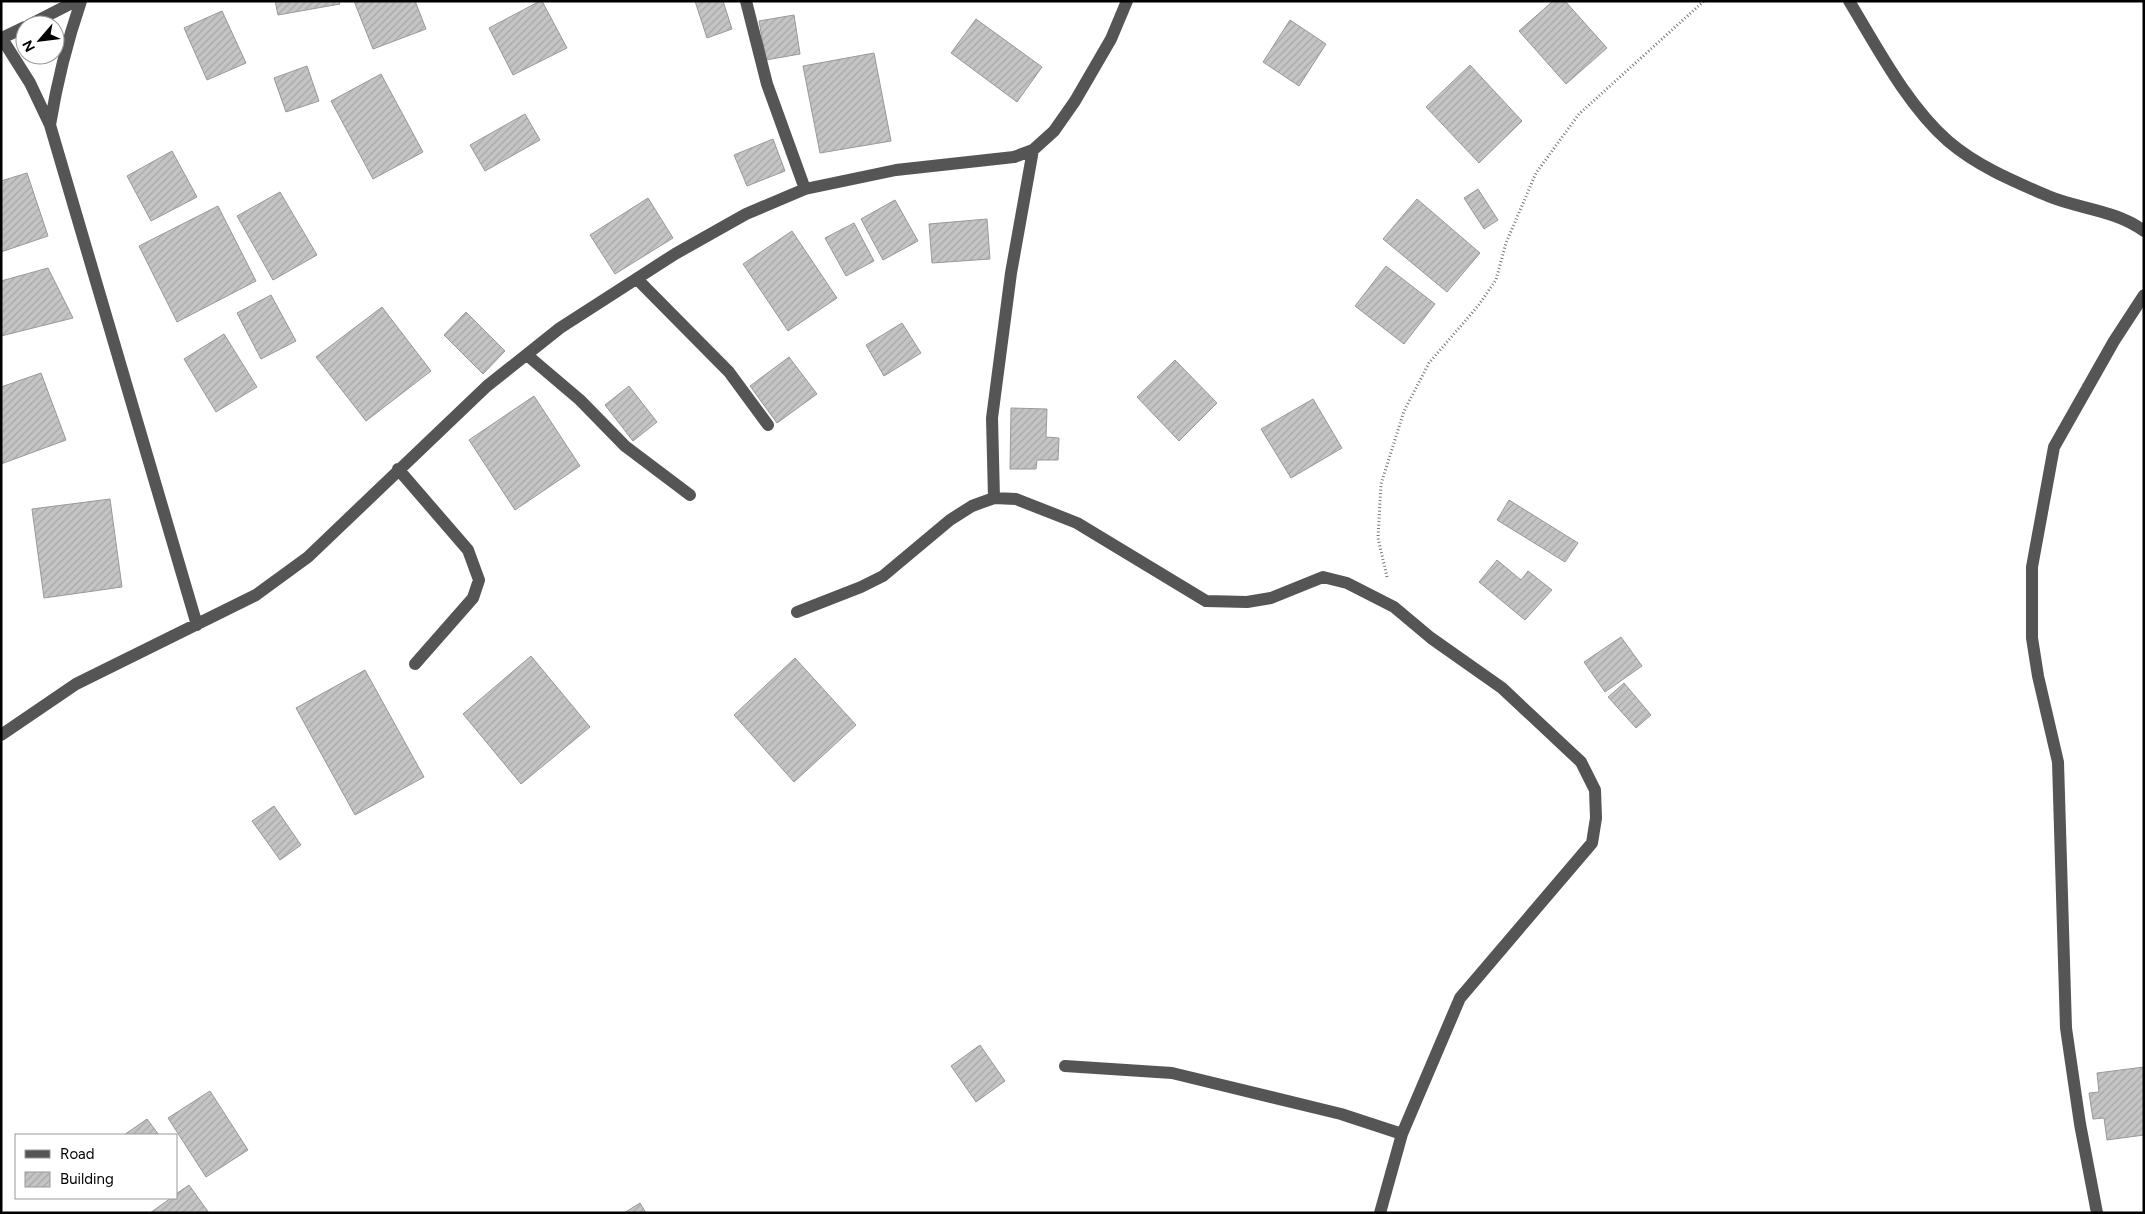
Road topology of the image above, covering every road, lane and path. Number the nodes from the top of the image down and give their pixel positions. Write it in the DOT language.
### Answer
graph roads {
  1 [pos="76,1"];
  2 [pos="81,1"];
  3 [pos="746,1"];
  4 [pos="1127,1"];
  5 [pos="1704,1"];
  6 [pos="1848,1"];
  7 [pos="49,15"];
  8 [pos="15,32"];
  9 [pos="2,38"];
  10 [pos="50,125"];
  11 [pos="1032,150"];
  12 [pos="805,190"];
  13 [pos="2144,231"];
  14 [pos="637,279"];
  15 [pos="2144,295"];
  16 [pos="527,355"];
  17 [pos="768,424"];
  18 [pos="398,469"];
  19 [pos="690,495"];
  20 [pos="994,498"];
  21 [pos="1394,607"];
  22 [pos="797,612"];
  23 [pos="197,625"];
  24 [pos="415,664"];
  25 [pos="1,735"];
  26 [pos="1065,1066"];
  27 [pos="1402,1134"];
  28 [pos="1380,1213"];
  29 [pos="2097,1213"];
  1 -- 7 [label="street"];
  2 -- 10 [label="street"];
  3 -- 12 [label="street"];
  4 -- 11 [label="street"];
  5 -- 21 [label="path"];
  6 -- 13 [label="street"];
  8 -- 9 [label="street"];
  9 -- 10 [label="street"];
  10 -- 23 [label="street"];
  11 -- 12 [label="street"];
  11 -- 20 [label="street"];
  12 -- 14 [label="street"];
  14 -- 16 [label="street"];
  14 -- 17 [label="street"];
  15 -- 29 [label="street"];
  16 -- 18 [label="street"];
  16 -- 19 [label="street"];
  18 -- 23 [label="street"];
  18 -- 24 [label="street"];
  20 -- 21 [label="street"];
  20 -- 22 [label="street"];
  21 -- 27 [label="street"];
  23 -- 25 [label="street"];
  26 -- 27 [label="street"];
  27 -- 28 [label="street"];
}
